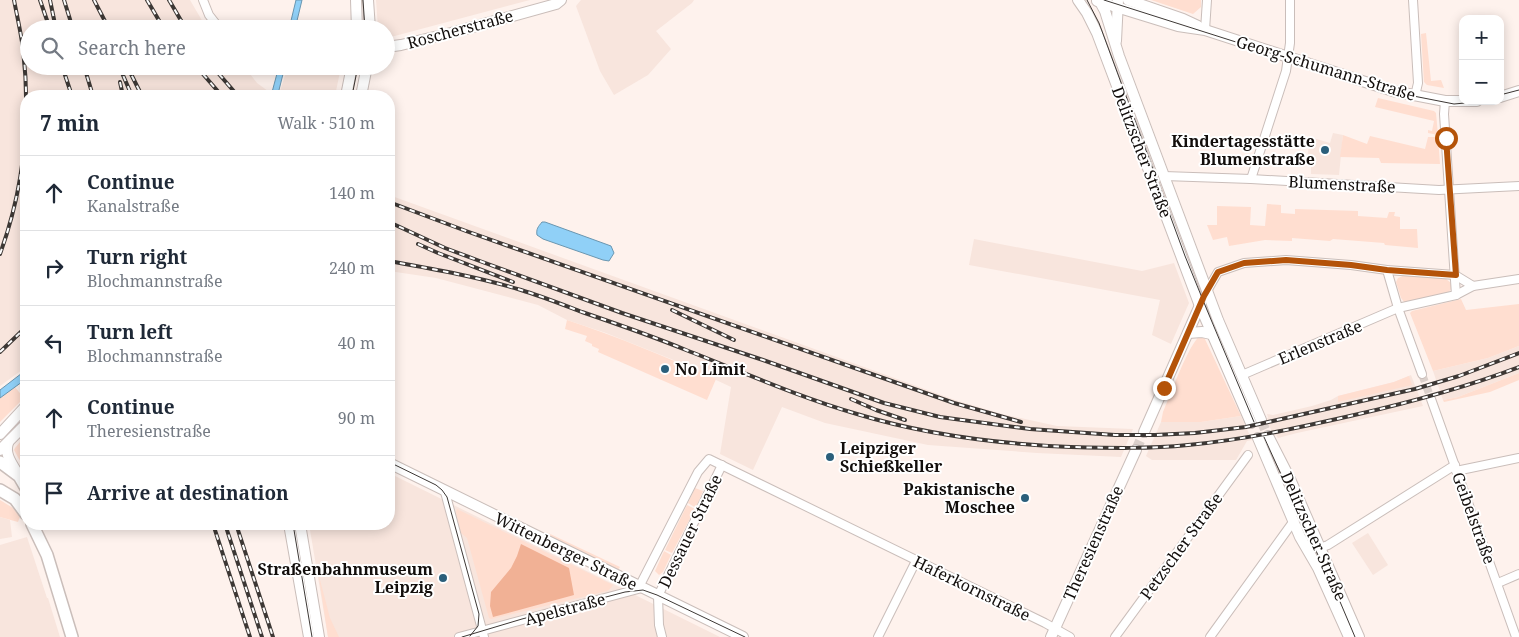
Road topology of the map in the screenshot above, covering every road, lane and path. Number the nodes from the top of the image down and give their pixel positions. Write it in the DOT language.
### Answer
graph roads {
  1 [pos="203,0"];
  2 [pos="356,0"];
  3 [pos="368,0"];
  4 [pos="561,0"];
  5 [pos="1078,0"];
  6 [pos="1128,0"];
  7 [pos="1207,0"];
  8 [pos="1290,0"];
  9 [pos="1413,0"];
  10 [pos="1098,1"];
  11 [pos="1118,4"];
  12 [pos="213,20"];
  13 [pos="357,20"];
  14 [pos="369,20"];
  15 [pos="1206,30"];
  16 [pos="395,46"];
  17 [pos="1116,47"];
  18 [pos="1289,58"];
  19 [pos="350,75"];
  20 [pos="364,75"];
  21 [pos="347,90"];
  22 [pos="362,90"];
  23 [pos="1519,91"];
  24 [pos="1415,96"];
  25 [pos="1504,96"];
  26 [pos="1445,101"];
  27 [pos="1459,101"];
  28 [pos="1164,176"];
  29 [pos="1251,179"];
  30 [pos="1519,186"];
  31 [pos="1449,190"];
  32 [pos="1387,270"];
  33 [pos="1218,272"];
  34 [pos="1201,274"];
  35 [pos="1456,275"];
  36 [pos="1519,280"];
  37 [pos="1473,286"];
  38 [pos="1207,291"];
  39 [pos="1456,295"];
  40 [pos="1200,306"];
  41 [pos="1398,308"];
  42 [pos="1188,333"];
  43 [pos="1211,334"];
  44 [pos="1422,374"];
  45 [pos="1242,375"];
  46 [pos="1431,400"];
  47 [pos="20,412"];
  48 [pos="20,430"];
  49 [pos="1144,432"];
  50 [pos="0,434"];
  51 [pos="8,442"];
  52 [pos="0,450"];
  53 [pos="1136,450"];
  54 [pos="1248,455"];
  55 [pos="1519,458"];
  56 [pos="0,462"];
  57 [pos="722,465"];
  58 [pos="395,466"];
  59 [pos="1455,468"];
  60 [pos="19,476"];
  61 [pos="2,490"];
  62 [pos="445,492"];
  63 [pos="20,505"];
  64 [pos="1293,522"];
  65 [pos="35,530"];
  66 [pos="37,530"];
  67 [pos="290,530"];
  68 [pos="301,530"];
  69 [pos="39,537"];
  70 [pos="1320,548"];
  71 [pos="916,561"];
  72 [pos="1519,574"];
  73 [pos="1498,583"];
  74 [pos="641,587"];
  75 [pos="658,596"];
  76 [pos="1053,632"];
  77 [pos="483,634"];
  78 [pos="72,637"];
  79 [pos="309,637"];
  80 [pos="319,637"];
  81 [pos="459,637"];
  82 [pos="662,637"];
  83 [pos="743,637"];
  84 [pos="878,637"];
  85 [pos="1070,637"];
  86 [pos="1115,637"];
  87 [pos="1210,637"];
  88 [pos="1349,637"];
  89 [pos="1358,637"];
  90 [pos="1516,637"];
  1 -- 12 [label="street"];
  2 -- 13 [label="main road"];
  3 -- 14 [label="main road"];
  4 -- 16 [label="main road, Roscherstraße"];
  5 -- 40 [label="main road, Delitzscher Straße"];
  6 -- 15 [label="main road, Georg-Schumann-Straße"];
  7 -- 15 [label="street"];
  8 -- 18 [label="street"];
  9 -- 24 [label="street"];
  10 -- 11 [label="main road, Georg-Schumann-Straße"];
  10 -- 17 [label="main road, Delitzscher Straße"];
  11 -- 15 [label="main road, Georg-Schumann-Straße"];
  11 -- 17 [label="main road"];
  15 -- 18 [label="main road, Georg-Schumann-Straße"];
  17 -- 28 [label="main road, Delitzscher Straße"];
  18 -- 24 [label="main road, Georg-Schumann-Straße"];
  18 -- 29 [label="street"];
  19 -- 21 [label="main road"];
  20 -- 22 [label="main road"];
  23 -- 25 [label="main road"];
  24 -- 26 [label="main road, Georg-Schumann-Straße"];
  26 -- 27 [label="main road, Georg-Schumann-Straße"];
  26 -- 31 [label="street"];
  28 -- 29 [label="street, Blumenstraße"];
  28 -- 34 [label="main road, Delitzscher Straße"];
  29 -- 31 [label="street, Blumenstraße"];
  30 -- 31 [label="street, Blumenstraße"];
  31 -- 35 [label="street"];
  32 -- 33 [label="street"];
  32 -- 35 [label="street"];
  32 -- 41 [label="street"];
  33 -- 34 [label="street"];
  33 -- 38 [label="street"];
  34 -- 38 [label="main road, Delitzscher Straße"];
  35 -- 37 [label="street"];
  35 -- 39 [label="street"];
  36 -- 37 [label="street"];
  37 -- 39 [label="street, Erlenstraße"];
  38 -- 40 [label="main road"];
  38 -- 45 [label="main road, Delitzscher Straße"];
  39 -- 41 [label="street, Erlenstraße"];
  40 -- 42 [label="main road"];
  40 -- 43 [label="main road, Delitzscher Straße"];
  41 -- 44 [label="street"];
  41 -- 45 [label="street, Erlenstraße"];
  42 -- 43 [label="main road"];
  42 -- 49 [label="main road"];
  43 -- 45 [label="main road, Delitzscher Straße"];
  46 -- 59 [label="street, Geibelstraße"];
  47 -- 50 [label="main road"];
  48 -- 51 [label="main road"];
  51 -- 52 [label="main road"];
  51 -- 60 [label="main road"];
  53 -- 76 [label="main road, Theresienstraße"];
  54 -- 86 [label="street, Petzscher Straße"];
  55 -- 59 [label="street"];
  56 -- 60 [label="main road"];
  57 -- 71 [label="street, Haferkornstraße"];
  57 -- 74 [label="street, Dessauer Straße"];
  57 -- 75 [label="street, Dessauer Straße"];
  58 -- 62 [label="main road, Wittenberger Straße"];
  59 -- 70 [label="street"];
  59 -- 73 [label="street, Geibelstraße"];
  61 -- 63 [label="main road"];
  62 -- 74 [label="main road, Wittenberger Straße"];
  62 -- 77 [label="street"];
  64 -- 70 [label="main road, Delitzscher Straße"];
  64 -- 87 [label="street"];
  64 -- 88 [label="main road, Delitzscher Straße"];
  65 -- 69 [label="main road"];
  66 -- 69 [label="main road"];
  67 -- 79 [label="main road"];
  68 -- 80 [label="main road"];
  69 -- 78 [label="main road"];
  70 -- 89 [label="main road, Delitzscher Straße"];
  71 -- 76 [label="street, Haferkornstraße"];
  71 -- 84 [label="street"];
  72 -- 73 [label="street"];
  73 -- 90 [label="street, Geibelstraße"];
  74 -- 75 [label="main road, Wittenberger Straße"];
  74 -- 77 [label="street, Apelstraße"];
  75 -- 82 [label="street, Dessauer Straße"];
  75 -- 83 [label="main road, Wittenberger Straße"];
  76 -- 85 [label="street, Haferkornstraße"];
  77 -- 81 [label="street, Apelstraße"];
}
